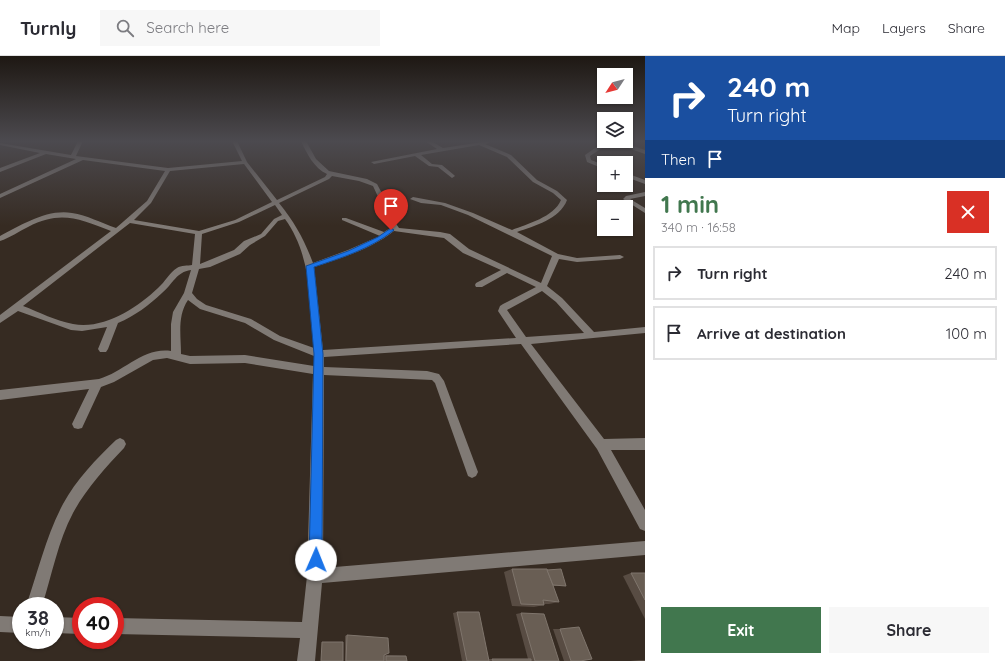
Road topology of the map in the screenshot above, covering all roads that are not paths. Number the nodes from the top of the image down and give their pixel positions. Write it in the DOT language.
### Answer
graph roads {
  1 [pos="58,169"];
  2 [pos="163,169"];
  3 [pos="175,169"];
  4 [pos="251,169"];
  5 [pos="324,169"];
  6 [pos="444,169"];
  7 [pos="523,169"];
  8 [pos="168,170"];
  9 [pos="330,174"];
  10 [pos="452,176"];
  11 [pos="633,178"];
  12 [pos="645,182"];
  13 [pos="645,194"];
  14 [pos="0,196"];
  15 [pos="413,199"];
  16 [pos="275,201"];
  17 [pos="645,211"];
  18 [pos="286,216"];
  19 [pos="344,219"];
  20 [pos="129,221"];
  21 [pos="396,228"];
  22 [pos="115,230"];
  23 [pos="512,232"];
  24 [pos="199,233"];
  25 [pos="384,235"];
  26 [pos="0,239"];
  27 [pos="556,256"];
  28 [pos="620,257"];
  29 [pos="196,266"];
  30 [pos="310,266"];
  31 [pos="508,270"];
  32 [pos="479,285"];
  33 [pos="543,287"];
  34 [pos="188,294"];
  35 [pos="17,307"];
  36 [pos="0,320"];
  37 [pos="114,321"];
  38 [pos="645,330"];
  39 [pos="592,335"];
  40 [pos="524,341"];
  41 [pos="103,349"];
  42 [pos="319,354"];
  43 [pos="176,355"];
  44 [pos="318,371"];
  45 [pos="97,384"];
  46 [pos="0,395"];
  47 [pos="78,424"];
  48 [pos="120,444"];
  49 [pos="645,444"];
  50 [pos="601,445"];
  51 [pos="472,472"];
  52 [pos="645,524"];
  53 [pos="645,548"];
  54 [pos="315,576"];
  55 [pos="37,597"];
  56 [pos="0,624"];
  57 [pos="12,625"];
  58 [pos="124,626"];
  59 [pos="308,630"];
  60 [pos="306,661"];
  1 -- 14 [label="street"];
  2 -- 8 [label="street"];
  3 -- 8 [label="street"];
  4 -- 16 [label="street"];
  5 -- 9 [label="street"];
  6 -- 10 [label="street"];
  7 -- 23 [label="street"];
  8 -- 20 [label="street"];
  9 -- 16 [label="street"];
  9 -- 21 [label="street"];
  11 -- 12 [label="street"];
  13 -- 17 [label="street"];
  15 -- 23 [label="street"];
  16 -- 18 [label="street"];
  16 -- 24 [label="street"];
  18 -- 29 [label="street"];
  18 -- 30 [label="street"];
  19 -- 25 [label="street"];
  20 -- 22 [label="street"];
  20 -- 24 [label="street"];
  21 -- 25 [label="street"];
  21 -- 31 [label="street"];
  22 -- 26 [label="street"];
  22 -- 35 [label="street"];
  23 -- 27 [label="street"];
  24 -- 29 [label="street"];
  25 -- 30 [label="street"];
  27 -- 28 [label="street"];
  27 -- 33 [label="street"];
  29 -- 34 [label="street"];
  29 -- 37 [label="street"];
  30 -- 42 [label="street"];
  31 -- 32 [label="street"];
  31 -- 33 [label="street"];
  33 -- 39 [label="street"];
  33 -- 40 [label="street"];
  34 -- 42 [label="street"];
  34 -- 43 [label="street"];
  35 -- 36 [label="street"];
  35 -- 37 [label="street"];
  37 -- 41 [label="street"];
  38 -- 39 [label="street"];
  39 -- 40 [label="street"];
  40 -- 42 [label="street"];
  40 -- 50 [label="street"];
  42 -- 44 [label="street"];
  43 -- 44 [label="street"];
  43 -- 45 [label="street"];
  44 -- 51 [label="street"];
  44 -- 54 [label="street"];
  45 -- 46 [label="street"];
  45 -- 47 [label="street"];
  48 -- 55 [label="street"];
  49 -- 50 [label="street"];
  50 -- 52 [label="street"];
  53 -- 54 [label="street"];
  54 -- 59 [label="street"];
  56 -- 57 [label="street"];
  58 -- 59 [label="street"];
  59 -- 60 [label="street"];
}
